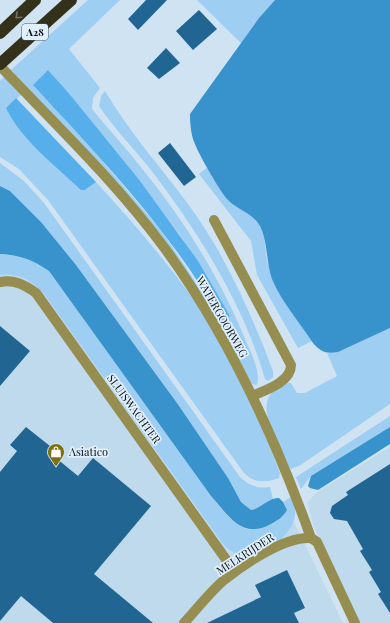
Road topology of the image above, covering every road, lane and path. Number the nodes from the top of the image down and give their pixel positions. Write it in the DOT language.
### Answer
graph roads {
  1 [pos="35,0"];
  2 [pos="71,0"];
  3 [pos="0,33"];
  4 [pos="0,65"];
  5 [pos="214,220"];
  6 [pos="0,282"];
  7 [pos="252,396"];
  8 [pos="311,538"];
  9 [pos="235,572"];
  10 [pos="184,623"];
  11 [pos="355,623"];
  1 -- 3 [label="highway, A28, one-way"];
  2 -- 4 [label="highway, A28"];
  4 -- 7 [label="street, WATERGOORWEG"];
  5 -- 7 [label="street"];
  6 -- 9 [label="street, SLUISWACHTER"];
  7 -- 8 [label="street, WATERGOORWEG"];
  8 -- 9 [label="street, MELKRIJDER"];
  8 -- 11 [label="street, WATERGOORWEG"];
  9 -- 10 [label="street, MELKRIJDER"];
}
